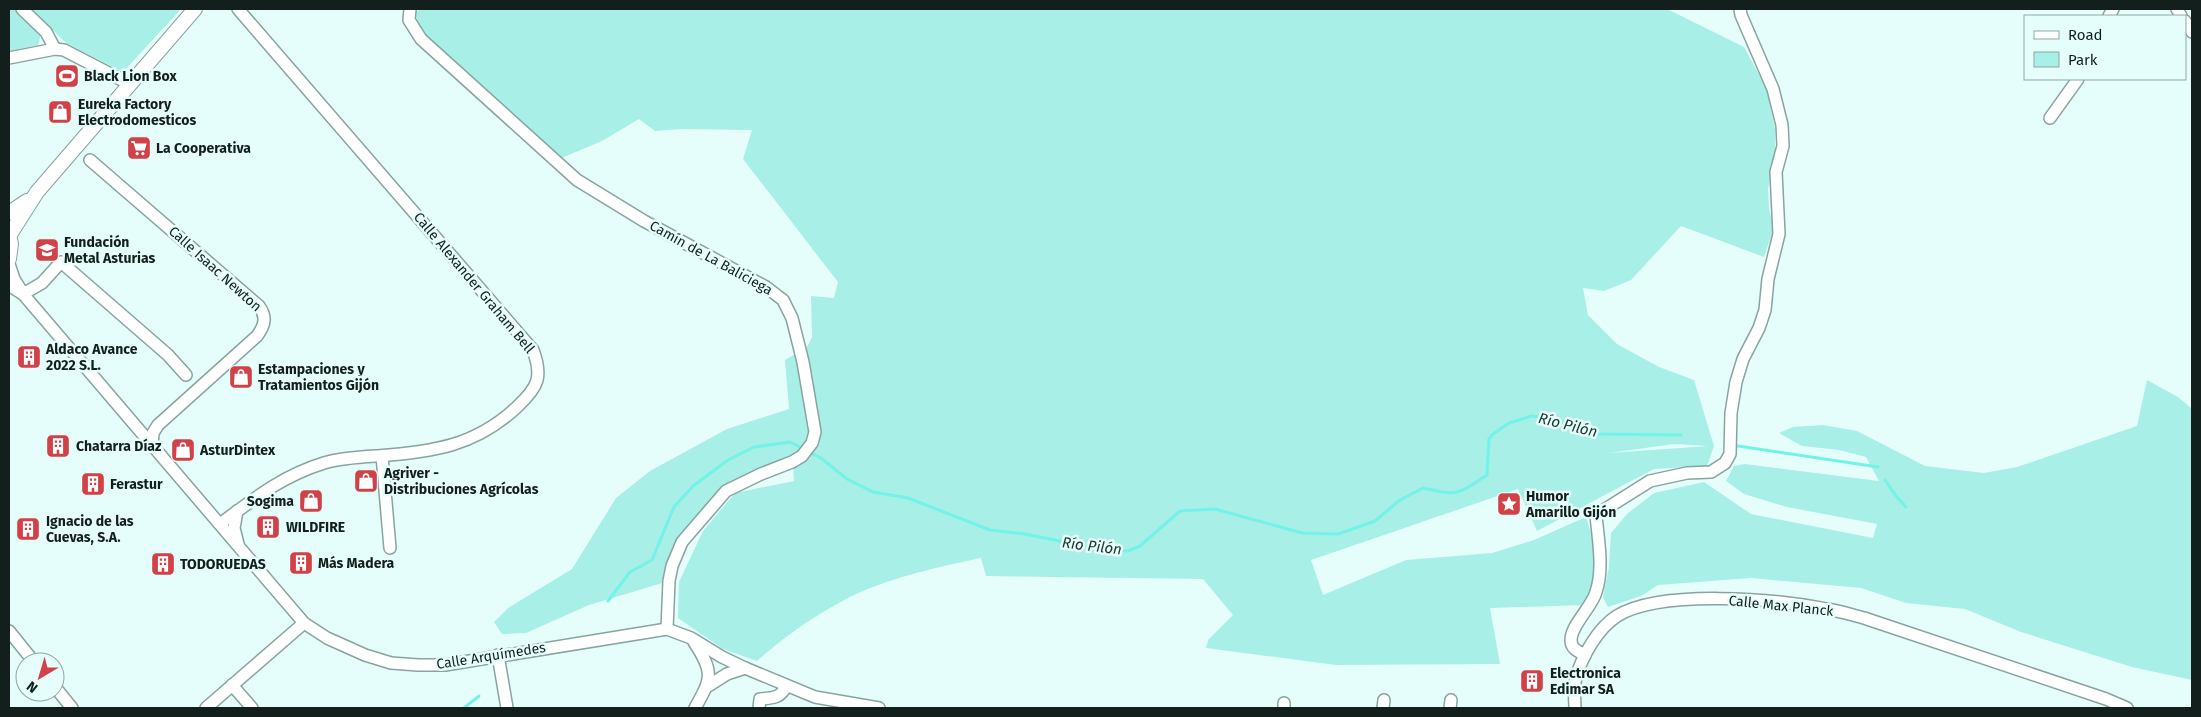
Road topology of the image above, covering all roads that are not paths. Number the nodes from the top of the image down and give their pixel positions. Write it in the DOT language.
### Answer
graph roads {
  1 [pos="22,9"];
  2 [pos="195,9"];
  3 [pos="238,9"];
  4 [pos="410,9"];
  5 [pos="1740,9"];
  6 [pos="55,50"];
  7 [pos="9,58"];
  8 [pos="2077,80"];
  9 [pos="129,85"];
  10 [pos="2050,118"];
  11 [pos="90,160"];
  12 [pos="37,192"];
  13 [pos="9,213"];
  14 [pos="9,236"];
  15 [pos="9,259"];
  16 [pos="9,264"];
  17 [pos="9,285"];
  18 [pos="23,294"];
  19 [pos="186,375"];
  20 [pos="158,426"];
  21 [pos="134,427"];
  22 [pos="152,447"];
  23 [pos="382,456"];
  24 [pos="205,508"];
  25 [pos="237,511"];
  26 [pos="220,524"];
  27 [pos="239,547"];
  28 [pos="390,548"];
  29 [pos="304,623"];
  30 [pos="667,629"];
  31 [pos="9,631"];
  32 [pos="691,638"];
  33 [pos="26,652"];
  34 [pos="498,655"];
  35 [pos="1585,655"];
  36 [pos="744,668"];
  37 [pos="232,685"];
  38 [pos="708,686"];
  39 [pos="786,686"];
  40 [pos="206,708"];
  41 [pos="252,708"];
  42 [pos="507,708"];
  43 [pos="695,708"];
  44 [pos="759,708"];
  45 [pos="879,708"];
  46 [pos="1575,708"];
  47 [pos="2127,708"];
  1 -- 6 [label="street"];
  2 -- 9 [label="street"];
  3 -- 23 [label="street, Calle Alexander Graham Bell"];
  4 -- 30 [label="street, Camín de La Baliciega"];
  5 -- 35 [label="street"];
  6 -- 7 [label="street"];
  6 -- 9 [label="street"];
  8 -- 10 [label="street"];
  9 -- 12 [label="street"];
  11 -- 20 [label="street, Calle Isaac Newton"];
  12 -- 13 [label="street"];
  12 -- 14 [label="street"];
  14 -- 15 [label="street"];
  16 -- 18 [label="street"];
  17 -- 18 [label="street, Calle Arquímedes"];
  18 -- 19 [label="street"];
  18 -- 21 [label="street, Calle Arquímedes"];
  20 -- 21 [label="street"];
  20 -- 22 [label="street"];
  21 -- 22 [label="street, Calle Arquímedes"];
  22 -- 24 [label="street, Calle Arquímedes"];
  23 -- 25 [label="street, Calle Alexander Graham Bell"];
  23 -- 28 [label="street"];
  24 -- 25 [label="street"];
  24 -- 26 [label="street, Calle Arquímedes"];
  25 -- 26 [label="street, Calle Alexander Graham Bell"];
  25 -- 27 [label="street"];
  26 -- 27 [label="street, Calle Arquímedes"];
  27 -- 29 [label="street, Calle Arquímedes"];
  29 -- 34 [label="street, Calle Arquímedes"];
  29 -- 37 [label="street"];
  30 -- 32 [label="street, Calle Arquímedes"];
  30 -- 34 [label="street, Calle Arquímedes"];
  31 -- 33 [label="street"];
  32 -- 36 [label="street, Calle Arquímedes"];
  32 -- 38 [label="street"];
  34 -- 42 [label="street"];
  35 -- 46 [label="street, Calle Max Planck"];
  35 -- 47 [label="street, Calle Max Planck"];
  36 -- 38 [label="street"];
  36 -- 39 [label="street, Calle Arquímedes"];
  37 -- 40 [label="street"];
  37 -- 41 [label="street"];
  38 -- 43 [label="street"];
  39 -- 44 [label="street"];
  39 -- 45 [label="street, Calle Arquímedes"];
}
